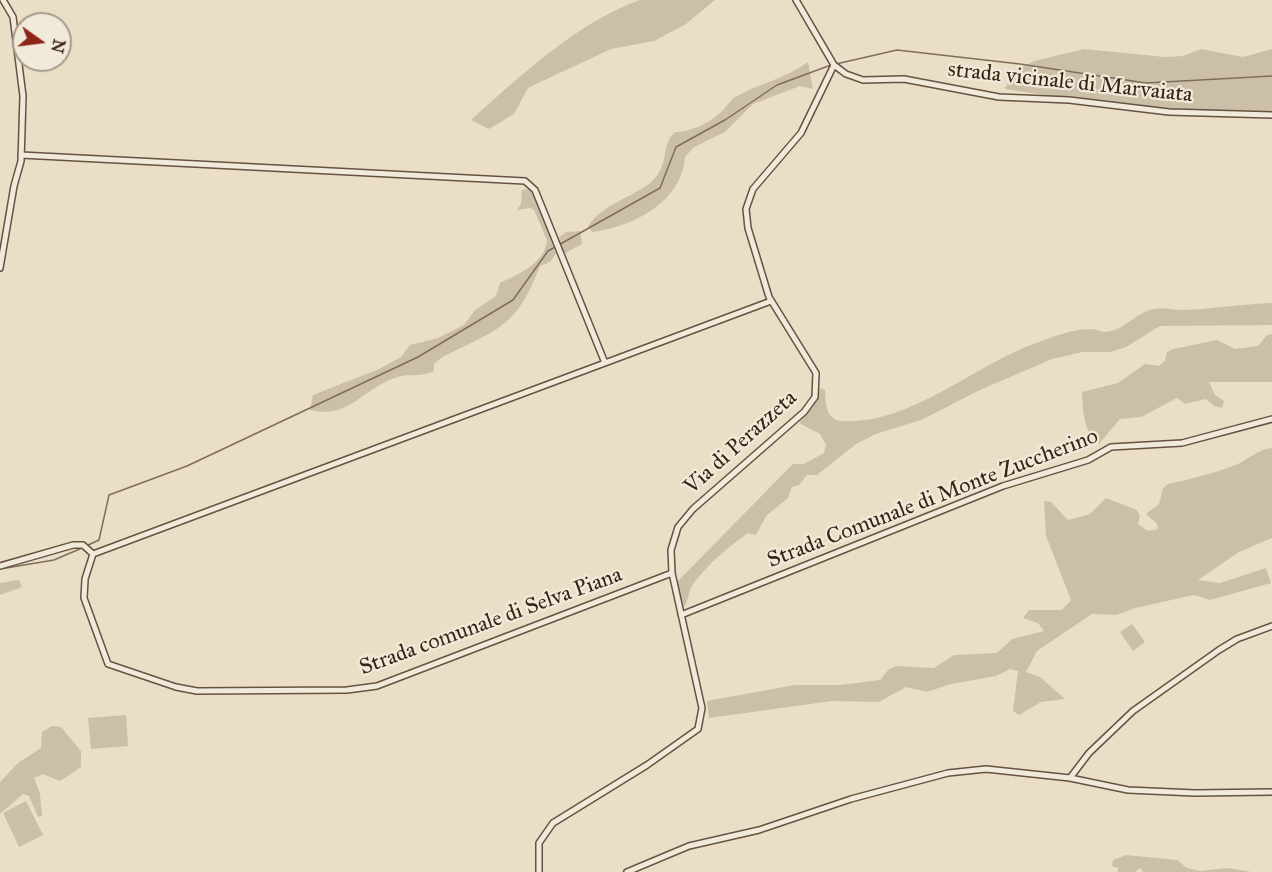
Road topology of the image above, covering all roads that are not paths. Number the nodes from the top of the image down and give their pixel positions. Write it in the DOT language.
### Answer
graph roads {
  1 [pos="3,0"];
  2 [pos="796,0"];
  3 [pos="834,65"];
  4 [pos="1272,114"];
  5 [pos="21,155"];
  6 [pos="0,268"];
  7 [pos="771,301"];
  8 [pos="605,363"];
  9 [pos="1272,419"];
  10 [pos="93,554"];
  11 [pos="0,566"];
  12 [pos="672,573"];
  13 [pos="681,615"];
  14 [pos="1272,626"];
  15 [pos="1070,778"];
  16 [pos="1272,792"];
  17 [pos="539,872"];
  18 [pos="627,872"];
  1 -- 5 [label="street"];
  2 -- 3 [label="street"];
  3 -- 4 [label="street, strada vicinale di Marvaiata"];
  3 -- 7 [label="street, Via di Perazzeta"];
  5 -- 6 [label="street"];
  5 -- 8 [label="street"];
  7 -- 8 [label="street"];
  7 -- 12 [label="street, Via di Perazzeta"];
  8 -- 10 [label="street"];
  9 -- 13 [label="street, Strada Comunale di Monte Zuccherino"];
  10 -- 11 [label="street"];
  10 -- 12 [label="street, Strada comunale di Selva Piana"];
  12 -- 13 [label="street, Via di Perazzeta"];
  13 -- 17 [label="street, Via di Perazzeta"];
  14 -- 15 [label="street"];
  15 -- 16 [label="street"];
  15 -- 18 [label="street"];
}
